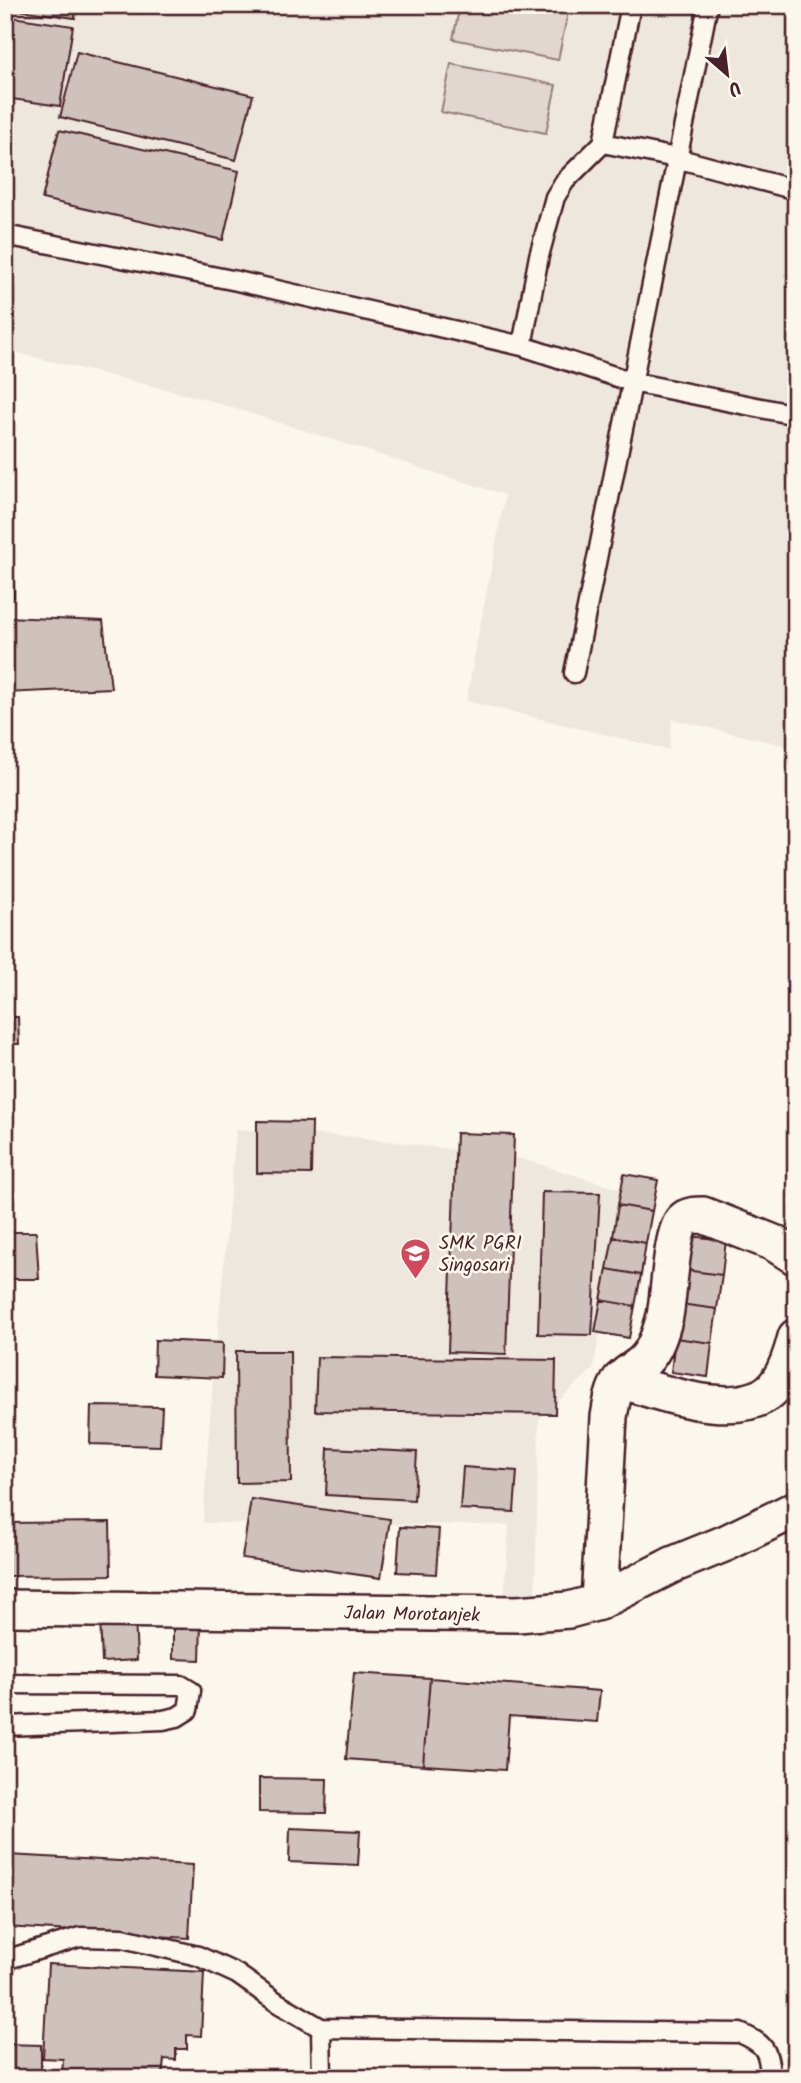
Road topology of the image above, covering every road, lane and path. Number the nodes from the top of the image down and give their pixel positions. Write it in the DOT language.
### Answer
graph roads {
  1 [pos="631,5"];
  2 [pos="708,5"];
  3 [pos="603,143"];
  4 [pos="676,158"];
  5 [pos="796,190"];
  6 [pos="5,235"];
  7 [pos="522,346"];
  8 [pos="632,382"];
  9 [pos="796,415"];
  10 [pos="574,673"];
  11 [pos="796,1257"];
  12 [pos="796,1337"];
  13 [pos="620,1380"];
  14 [pos="792,1511"];
  15 [pos="598,1602"];
  16 [pos="5,1608"];
  17 [pos="5,1684"];
  18 [pos="5,1726"];
  19 [pos="5,1960"];
  20 [pos="321,2028"];
  21 [pos="322,2078"];
  22 [pos="770,2078"];
  1 -- 3 [label="lane"];
  2 -- 4 [label="lane"];
  3 -- 4 [label="lane"];
  3 -- 7 [label="lane"];
  4 -- 5 [label="lane"];
  4 -- 8 [label="lane"];
  6 -- 7 [label="lane"];
  7 -- 8 [label="lane"];
  8 -- 9 [label="lane"];
  8 -- 10 [label="lane"];
  11 -- 13 [label="street"];
  12 -- 13 [label="street"];
  13 -- 15 [label="street"];
  14 -- 15 [label="street, Jalan Morotanjek"];
  15 -- 16 [label="street, Jalan Morotanjek"];
  17 -- 18 [label="lane"];
  19 -- 20 [label="lane"];
  20 -- 21 [label="lane"];
  20 -- 22 [label="lane"];
}
